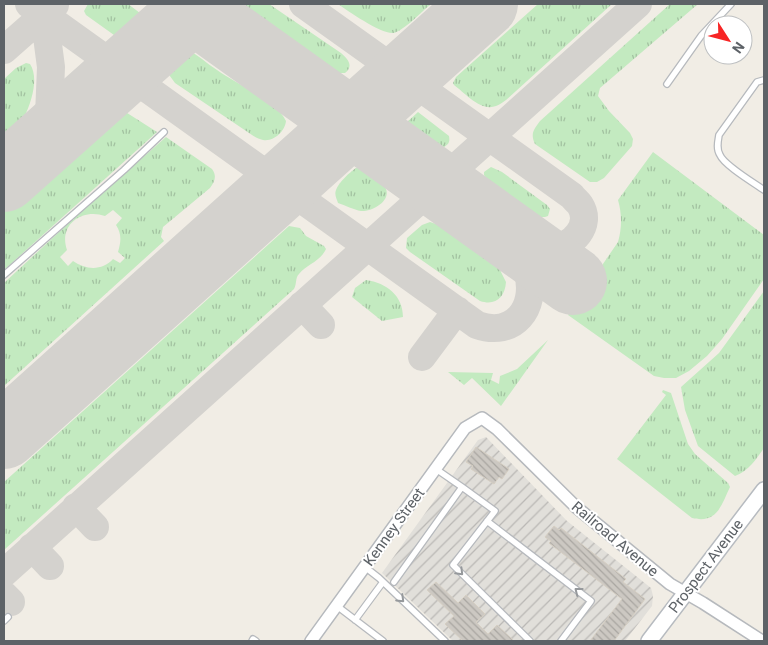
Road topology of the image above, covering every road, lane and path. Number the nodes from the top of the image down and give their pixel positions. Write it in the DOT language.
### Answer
graph roads {
  1 [pos="731,4"];
  2 [pos="764,80"];
  3 [pos="667,84"];
  4 [pos="164,132"];
  5 [pos="764,190"];
  6 [pos="4,275"];
  7 [pos="482,418"];
  8 [pos="436,469"];
  9 [pos="462,487"];
  10 [pos="764,490"];
  11 [pos="487,521"];
  12 [pos="365,567"];
  13 [pos="383,582"];
  14 [pos="394,582"];
  15 [pos="685,593"];
  16 [pos="337,606"];
  17 [pos="355,620"];
  18 [pos="252,641"];
  19 [pos="256,641"];
  20 [pos="311,641"];
  21 [pos="383,641"];
  22 [pos="445,641"];
  23 [pos="530,641"];
  24 [pos="561,641"];
  25 [pos="649,641"];
  26 [pos="762,641"];
  1 -- 3 [label="lane"];
  2 -- 5 [label="lane"];
  4 -- 6 [label="lane"];
  7 -- 8 [label="street, Kenney Street"];
  7 -- 15 [label="street, Railroad Avenue"];
  8 -- 9 [label="lane"];
  8 -- 12 [label="street, Kenney Street"];
  9 -- 11 [label="lane"];
  9 -- 14 [label="lane"];
  10 -- 15 [label="main road, Prospect Avenue"];
  11 -- 23 [label="lane, one-way"];
  24 -- 11 [label="lane, one-way"];
  12 -- 13 [label="lane"];
  12 -- 16 [label="street, Kenney Street"];
  13 -- 17 [label="lane"];
  13 -- 22 [label="lane, one-way"];
  15 -- 25 [label="main road, Prospect Avenue"];
  15 -- 26 [label="street, Railroad Avenue"];
  16 -- 17 [label="lane"];
  16 -- 20 [label="street, Kenney Street"];
  17 -- 21 [label="lane"];
  18 -- 19 [label="lane"];
}
